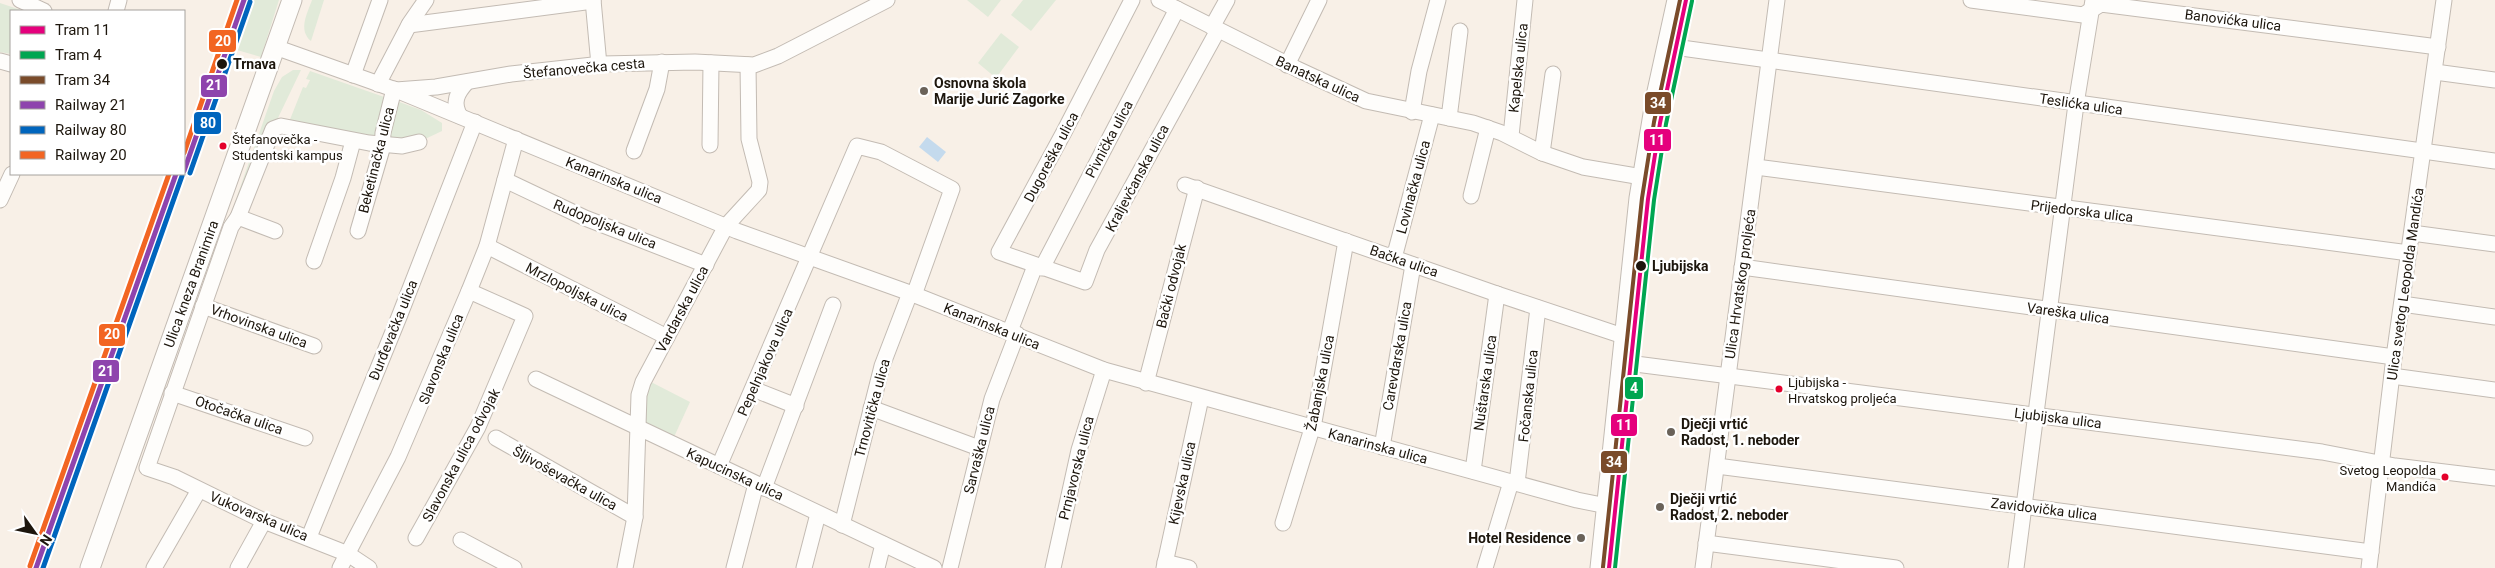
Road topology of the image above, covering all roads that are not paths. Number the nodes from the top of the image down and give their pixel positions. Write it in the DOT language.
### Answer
graph roads {
  1 [pos="20,0"];
  2 [pos="292,0"];
  3 [pos="380,0"];
  4 [pos="426,0"];
  5 [pos="593,0"];
  6 [pos="887,0"];
  7 [pos="1132,0"];
  8 [pos="1159,0"];
  9 [pos="1227,0"];
  10 [pos="1319,0"];
  11 [pos="1438,0"];
  12 [pos="1525,0"];
  13 [pos="1677,0"];
  14 [pos="1777,0"];
  15 [pos="1971,0"];
  16 [pos="2444,0"];
  17 [pos="2093,5"];
  18 [pos="1177,9"];
  19 [pos="42,10"];
  20 [pos="409,25"];
  21 [pos="1215,29"];
  22 [pos="1460,31"];
  23 [pos="1667,46"];
  24 [pos="275,47"];
  25 [pos="2438,47"];
  26 [pos="1769,60"];
  27 [pos="662,62"];
  28 [pos="711,63"];
  29 [pos="600,65"];
  30 [pos="1287,65"];
  31 [pos="748,66"];
  32 [pos="2434,72"];
  33 [pos="1553,74"];
  34 [pos="353,75"];
  35 [pos="2495,80"];
  36 [pos="467,82"];
  37 [pos="378,84"];
  38 [pos="395,89"];
  39 [pos="2076,104"];
  40 [pos="1412,112"];
  41 [pos="1432,115"];
  42 [pos="460,116"];
  43 [pos="1449,118"];
  44 [pos="474,122"];
  45 [pos="1488,128"];
  46 [pos="1511,136"];
  47 [pos="516,140"];
  48 [pos="353,141"];
  49 [pos="419,142"];
  50 [pos="382,145"];
  51 [pos="710,146"];
  52 [pos="857,146"];
  53 [pos="2423,150"];
  54 [pos="634,151"];
  55 [pos="1542,153"];
  56 [pos="2495,160"];
  57 [pos="1756,167"];
  58 [pos="12,175"];
  59 [pos="1642,177"];
  60 [pos="505,180"];
  61 [pos="1191,186"];
  62 [pos="1471,196"];
  63 [pos="0,200"];
  64 [pos="2064,208"];
  65 [pos="238,217"];
  66 [pos="726,226"];
  67 [pos="275,231"];
  68 [pos="358,231"];
  69 [pos="2412,233"];
  70 [pos="1346,241"];
  71 [pos="2495,244"];
  72 [pos="487,246"];
  73 [pos="2409,253"];
  74 [pos="810,257"];
  75 [pos="1394,258"];
  76 [pos="314,261"];
  77 [pos="1413,264"];
  78 [pos="706,265"];
  79 [pos="1038,267"];
  80 [pos="1742,267"];
  81 [pos="469,291"];
  82 [pos="912,294"];
  83 [pos="1497,294"];
  84 [pos="2402,304"];
  85 [pos="833,305"];
  86 [pos="203,306"];
  87 [pos="1538,308"];
  88 [pos="2049,310"];
  89 [pos="2495,317"];
  90 [pos="1014,333"];
  91 [pos="1623,336"];
  92 [pos="667,337"];
  93 [pos="314,346"];
  94 [pos="2394,356"];
  95 [pos="1620,362"];
  96 [pos="1104,370"];
  97 [pos="1728,374"];
  98 [pos="2392,376"];
  99 [pos="536,379"];
  100 [pos="1146,383"];
  101 [pos="753,389"];
  102 [pos="2495,390"];
  103 [pos="172,392"];
  104 [pos="1201,398"];
  105 [pos="796,406"];
  106 [pos="871,408"];
  107 [pos="2036,415"];
  108 [pos="639,428"];
  109 [pos="1312,429"];
  110 [pos="305,438"];
  111 [pos="496,438"];
  112 [pos="1382,447"];
  113 [pos="979,448"];
  114 [pos="2382,464"];
  115 [pos="719,466"];
  116 [pos="1717,466"];
  117 [pos="147,468"];
  118 [pos="1473,471"];
  119 [pos="2495,478"];
  120 [pos="1514,482"];
  121 [pos="760,486"];
  122 [pos="199,490"];
  123 [pos="1607,506"];
  124 [pos="2024,506"];
  125 [pos="818,514"];
  126 [pos="635,517"];
  127 [pos="264,521"];
  128 [pos="1283,523"];
  129 [pos="842,524"];
  130 [pos="309,537"];
  131 [pos="416,538"];
  132 [pos="461,540"];
  133 [pos="1706,543"];
  134 [pos="883,544"];
  135 [pos="2371,552"];
  136 [pos="348,554"];
  137 [pos="1165,565"];
  138 [pos="90,568"];
  139 [pos="154,568"];
  140 [pos="238,568"];
  141 [pos="340,568"];
  142 [pos="369,568"];
  143 [pos="514,568"];
  144 [pos="625,568"];
  145 [pos="734,568"];
  146 [pos="804,568"];
  147 [pos="877,568"];
  148 [pos="934,568"];
  149 [pos="950,568"];
  150 [pos="1053,568"];
  151 [pos="1189,568"];
  152 [pos="1485,568"];
  153 [pos="1600,568"];
  154 [pos="1703,568"];
  155 [pos="1896,568"];
  156 [pos="2016,568"];
  157 [pos="2369,568"];
  1 -- 19 [label="street"];
  2 -- 24 [label="main road, Ulica kneza Branimira"];
  3 -- 34 [label="street"];
  4 -- 20 [label="street"];
  5 -- 20 [label="street"];
  5 -- 29 [label="street"];
  6 -- 31 [label="street, Štefanovečka cesta"];
  7 -- 79 [label="street, Dugoreška ulica"];
  8 -- 18 [label="street, Banatska ulica"];
  9 -- 21 [label="street, Kraljevčanska ulica"];
  10 -- 30 [label="street"];
  11 -- 40 [label="street"];
  12 -- 46 [label="street, Kapelska ulica"];
  13 -- 23 [label="main road"];
  14 -- 26 [label="street, Ulica Hrvatskog proljeća"];
  15 -- 17 [label="street, Banovićka ulica"];
  16 -- 25 [label="street, Ulica svetog Leopolda Mandića"];
  17 -- 25 [label="street, Banovićka ulica"];
  17 -- 39 [label="street"];
  18 -- 21 [label="street, Banatska ulica"];
  18 -- 79 [label="street, Pivnička ulica"];
  20 -- 37 [label="street"];
  21 -- 30 [label="street, Banatska ulica"];
  21 -- 79 [label="street, Kraljevčanska ulica"];
  22 -- 43 [label="street"];
  23 -- 26 [label="street, Teslićka ulica"];
  23 -- 59 [label="main road"];
  24 -- 34 [label="street, Štefanovečka cesta"];
  24 -- 138 [label="main road, Ulica kneza Branimira"];
  25 -- 32 [label="street, Ulica svetog Leopolda Mandića"];
  26 -- 39 [label="street, Teslićka ulica"];
  26 -- 57 [label="street, Ulica Hrvatskog proljeća"];
  27 -- 28 [label="street, Štefanovečka cesta"];
  27 -- 29 [label="street, Štefanovečka cesta"];
  27 -- 54 [label="street"];
  28 -- 31 [label="street, Štefanovečka cesta"];
  28 -- 51 [label="street"];
  29 -- 36 [label="street, Štefanovečka cesta"];
  30 -- 40 [label="street, Banatska ulica"];
  31 -- 66 [label="street, Vardarska ulica"];
  32 -- 35 [label="street"];
  32 -- 53 [label="street, Ulica svetog Leopolda Mandića"];
  33 -- 55 [label="street"];
  34 -- 37 [label="street, Štefanovečka cesta"];
  36 -- 38 [label="street, Štefanovečka cesta"];
  36 -- 42 [label="street"];
  37 -- 38 [label="street, Štefanovečka cesta"];
  38 -- 42 [label="street, Kanarinska ulica"];
  38 -- 50 [label="street, Beketinačka ulica"];
  39 -- 53 [label="street, Teslićka ulica"];
  39 -- 64 [label="street"];
  40 -- 41 [label="street, Banatska ulica"];
  41 -- 43 [label="street, Banatska ulica"];
  41 -- 75 [label="street, Lovinačka ulica"];
  42 -- 44 [label="street, Kanarinska ulica"];
  43 -- 45 [label="street, Banatska ulica"];
  44 -- 47 [label="street, Kanarinska ulica"];
  44 -- 130 [label="street, Đurđevačka ulica"];
  45 -- 46 [label="street, Banatska ulica"];
  45 -- 62 [label="street"];
  46 -- 55 [label="street, Banatska ulica"];
  47 -- 60 [label="street, Slavonska ulica"];
  47 -- 66 [label="street, Kanarinska ulica"];
  48 -- 50 [label="street"];
  48 -- 65 [label="street, Ulica kneza Branimira"];
  48 -- 76 [label="street"];
  49 -- 50 [label="street"];
  50 -- 68 [label="street, Beketinačka ulica"];
  52 -- 74 [label="street, Pepelnjakova ulica"];
  52 -- 82 [label="street, Trnovitička ulica"];
  53 -- 56 [label="street, Teslićka ulica"];
  53 -- 69 [label="street, Ulica svetog Leopolda Mandića"];
  55 -- 59 [label="street, Banatska ulica"];
  57 -- 64 [label="street, Prijedorska ulica"];
  57 -- 80 [label="street, Ulica Hrvatskog proljeća"];
  58 -- 63 [label="street"];
  59 -- 91 [label="main road"];
  60 -- 72 [label="street, Slavonska ulica"];
  60 -- 78 [label="street, Rudopoljska ulica"];
  61 -- 70 [label="street, Bačka ulica"];
  61 -- 100 [label="street, Bački odvojak"];
  64 -- 73 [label="street, Prijedorska ulica"];
  64 -- 88 [label="street"];
  65 -- 67 [label="street"];
  65 -- 86 [label="street, Ulica kneza Branimira"];
  66 -- 74 [label="street, Kanarinska ulica"];
  66 -- 78 [label="street, Vardarska ulica"];
  69 -- 71 [label="street"];
  69 -- 73 [label="street, Ulica svetog Leopolda Mandića"];
  70 -- 75 [label="street, Bačka ulica"];
  70 -- 109 [label="street, Žabanjska ulica"];
  72 -- 81 [label="street, Slavonska ulica"];
  72 -- 92 [label="street, Mrzlopoljska ulica"];
  73 -- 84 [label="street, Ulica svetog Leopolda Mandića"];
  74 -- 82 [label="street, Kanarinska ulica"];
  74 -- 101 [label="street, Pepelnjakova ulica"];
  75 -- 77 [label="street, Bačka ulica"];
  77 -- 83 [label="street, Bačka ulica"];
  77 -- 112 [label="street, Carevdarska ulica"];
  78 -- 92 [label="street, Vardarska ulica"];
  79 -- 90 [label="street, Pivnička ulica"];
  80 -- 88 [label="street, Vareška ulica"];
  80 -- 97 [label="street, Ulica Hrvatskog proljeća"];
  81 -- 131 [label="street, Slavonska ulica odvojak"];
  81 -- 136 [label="street, Slavonska ulica"];
  82 -- 90 [label="street, Kanarinska ulica"];
  82 -- 106 [label="street, Trnovitička ulica"];
  83 -- 87 [label="street, Bačka ulica"];
  83 -- 118 [label="street, Nuštarska ulica"];
  84 -- 89 [label="street"];
  84 -- 94 [label="street, Ulica svetog Leopolda Mandića"];
  85 -- 105 [label="street"];
  86 -- 93 [label="street, Vrhovinska ulica"];
  86 -- 103 [label="street, Ulica kneza Branimira"];
  87 -- 91 [label="street, Bačka ulica"];
  87 -- 120 [label="street, Fočanska ulica"];
  88 -- 94 [label="street, Vareška ulica"];
  88 -- 107 [label="street"];
  90 -- 96 [label="street, Kanarinska ulica"];
  90 -- 113 [label="street, Sarvaška ulica"];
  91 -- 95 [label="main road"];
  92 -- 108 [label="street, Vardarska ulica"];
  94 -- 98 [label="street, Ulica svetog Leopolda Mandića"];
  95 -- 97 [label="street, Ljubijska ulica"];
  95 -- 123 [label="main road"];
  96 -- 100 [label="street, Kanarinska ulica"];
  96 -- 150 [label="street, Prnjavorska ulica"];
  97 -- 107 [label="street, Ljubijska ulica"];
  97 -- 116 [label="street, Ulica Hrvatskog proljeća"];
  98 -- 102 [label="street"];
  98 -- 114 [label="street, Ulica svetog Leopolda Mandića"];
  99 -- 108 [label="street, Kapucinska ulica"];
  100 -- 104 [label="street, Kanarinska ulica"];
  101 -- 105 [label="street"];
  101 -- 115 [label="street, Pepelnjakova ulica"];
  103 -- 110 [label="street, Otočačka ulica"];
  103 -- 117 [label="street, Ulica kneza Branimira"];
  104 -- 109 [label="street, Kanarinska ulica"];
  104 -- 137 [label="street, Kijevska ulica"];
  105 -- 121 [label="street"];
  106 -- 113 [label="street"];
  106 -- 129 [label="street, Trnovitička ulica"];
  107 -- 114 [label="street, Ljubijska ulica"];
  107 -- 124 [label="street"];
  108 -- 115 [label="street, Kapucinska ulica"];
  108 -- 126 [label="street, Vardarska ulica"];
  109 -- 112 [label="street, Kanarinska ulica"];
  109 -- 128 [label="street, Žabanjska ulica"];
  111 -- 126 [label="street, Šljivoševačka ulica"];
  112 -- 118 [label="street, Kanarinska ulica"];
  113 -- 149 [label="street, Sarvaška ulica"];
  114 -- 119 [label="street, Ljubijska ulica"];
  114 -- 135 [label="street, Ulica svetog Leopolda Mandića"];
  115 -- 121 [label="street, Kapucinska ulica"];
  116 -- 124 [label="street, Zavidovička ulica"];
  116 -- 133 [label="street, Ulica Hrvatskog proljeća"];
  117 -- 122 [label="street, Vukovarska ulica"];
  118 -- 120 [label="street, Kanarinska ulica"];
  120 -- 123 [label="street, Kanarinska ulica"];
  120 -- 152 [label="street, Fočanska ulica"];
  121 -- 125 [label="street, Kapucinska ulica"];
  121 -- 145 [label="street"];
  122 -- 127 [label="street, Vukovarska ulica"];
  122 -- 139 [label="street"];
  123 -- 153 [label="main road"];
  124 -- 135 [label="street, Zavidovička ulica"];
  124 -- 156 [label="street"];
  125 -- 129 [label="street, Kapucinska ulica"];
  125 -- 146 [label="street"];
  126 -- 144 [label="street, Vardarska ulica"];
  127 -- 130 [label="street, Vukovarska ulica"];
  127 -- 140 [label="street"];
  129 -- 134 [label="street, Kapucinska ulica"];
  130 -- 136 [label="street, Vukovarska ulica"];
  132 -- 143 [label="street"];
  133 -- 154 [label="street, Ulica Hrvatskog proljeća"];
  133 -- 155 [label="street"];
  134 -- 147 [label="street"];
  134 -- 148 [label="street, Kapucinska ulica"];
  135 -- 157 [label="street, Ulica svetog Leopolda Mandića"];
  136 -- 141 [label="street, Slavonska ulica"];
  136 -- 142 [label="street, Vukovarska ulica"];
  137 -- 151 [label="street"];
}
